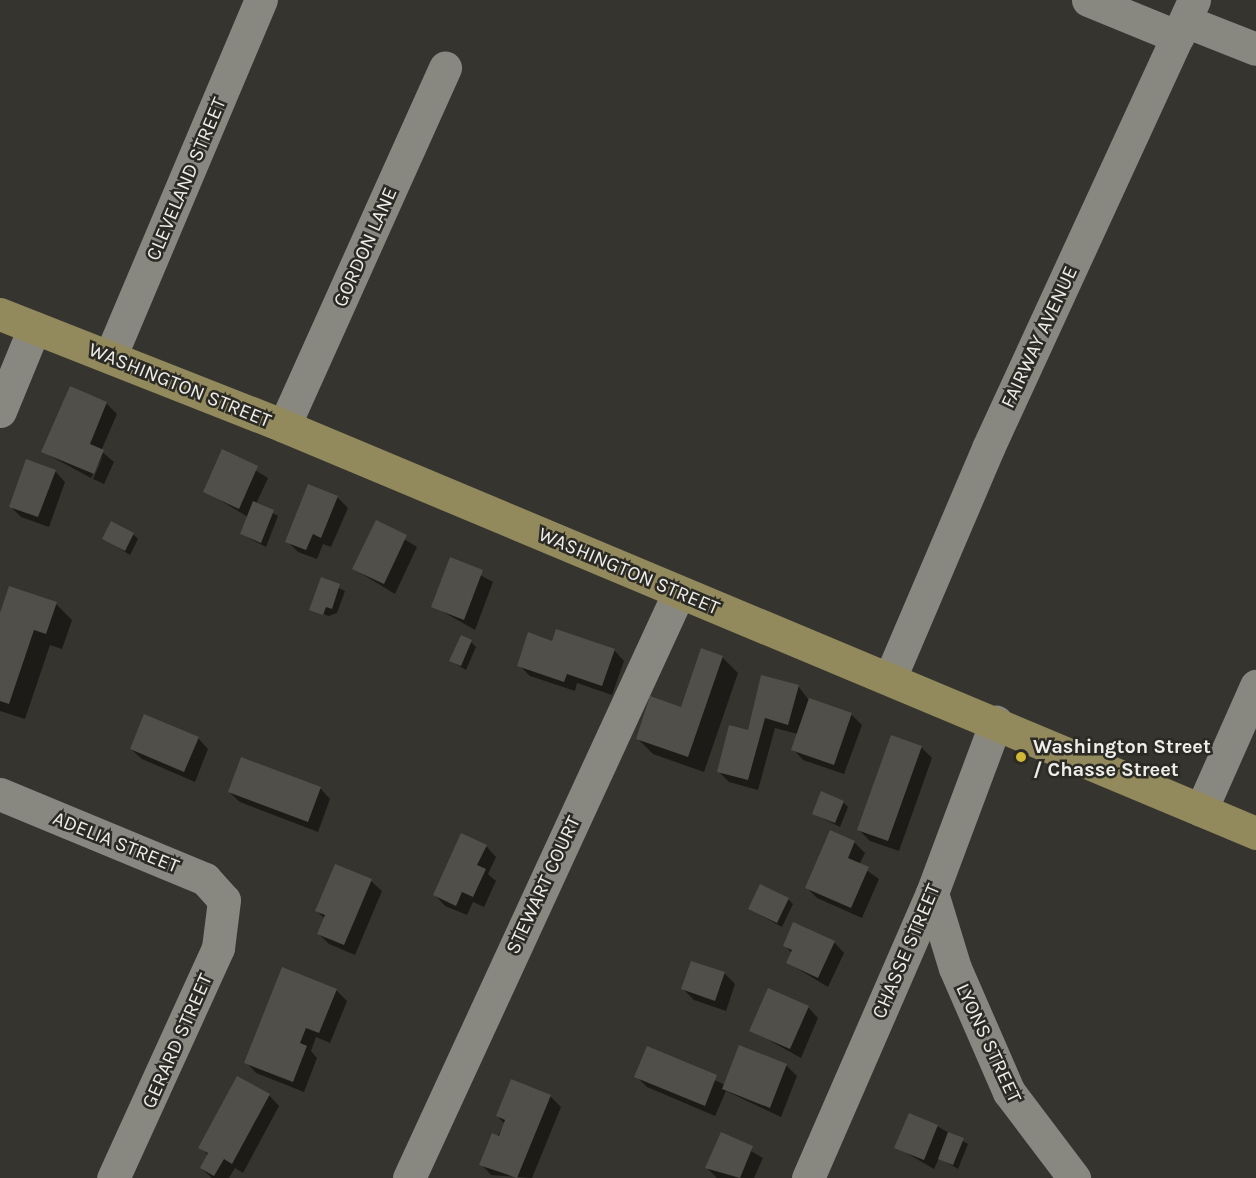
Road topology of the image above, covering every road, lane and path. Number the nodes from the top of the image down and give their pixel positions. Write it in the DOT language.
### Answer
graph roads {
  1 [pos="261,0"];
  2 [pos="1088,0"];
  3 [pos="1186,19"];
  4 [pos="1256,50"];
  5 [pos="445,67"];
  6 [pos="0,314"];
  7 [pos="34,328"];
  8 [pos="111,357"];
  9 [pos="0,411"];
  10 [pos="284,426"];
  11 [pos="679,592"];
  12 [pos="890,678"];
  13 [pos="1256,686"];
  14 [pos="996,722"];
  15 [pos="0,795"];
  16 [pos="1201,810"];
  17 [pos="1256,833"];
  18 [pos="932,893"];
  19 [pos="224,900"];
  20 [pos="113,1178"];
  21 [pos="409,1178"];
  22 [pos="808,1178"];
  23 [pos="1074,1178"];
  1 -- 8 [label="street, CLEVELAND STREET"];
  2 -- 3 [label="street"];
  3 -- 4 [label="street"];
  3 -- 12 [label="street, FAIRWAY AVENUE"];
  5 -- 10 [label="street, GORDON LANE"];
  6 -- 7 [label="main road, WASHINGTON STREET"];
  7 -- 8 [label="main road, WASHINGTON STREET"];
  7 -- 9 [label="street"];
  8 -- 10 [label="main road, WASHINGTON STREET"];
  10 -- 11 [label="main road, WASHINGTON STREET"];
  11 -- 12 [label="main road, WASHINGTON STREET"];
  11 -- 21 [label="street, STEWART COURT"];
  12 -- 14 [label="main road, WASHINGTON STREET"];
  13 -- 16 [label="street"];
  14 -- 16 [label="main road, WASHINGTON STREET"];
  14 -- 18 [label="street, CHASSE STREET"];
  15 -- 19 [label="street, ADELIA STREET"];
  16 -- 17 [label="main road, WASHINGTON STREET"];
  18 -- 22 [label="street, CHASSE STREET"];
  18 -- 23 [label="street, LYONS STREET"];
  19 -- 20 [label="street, GERARD STREET"];
}
